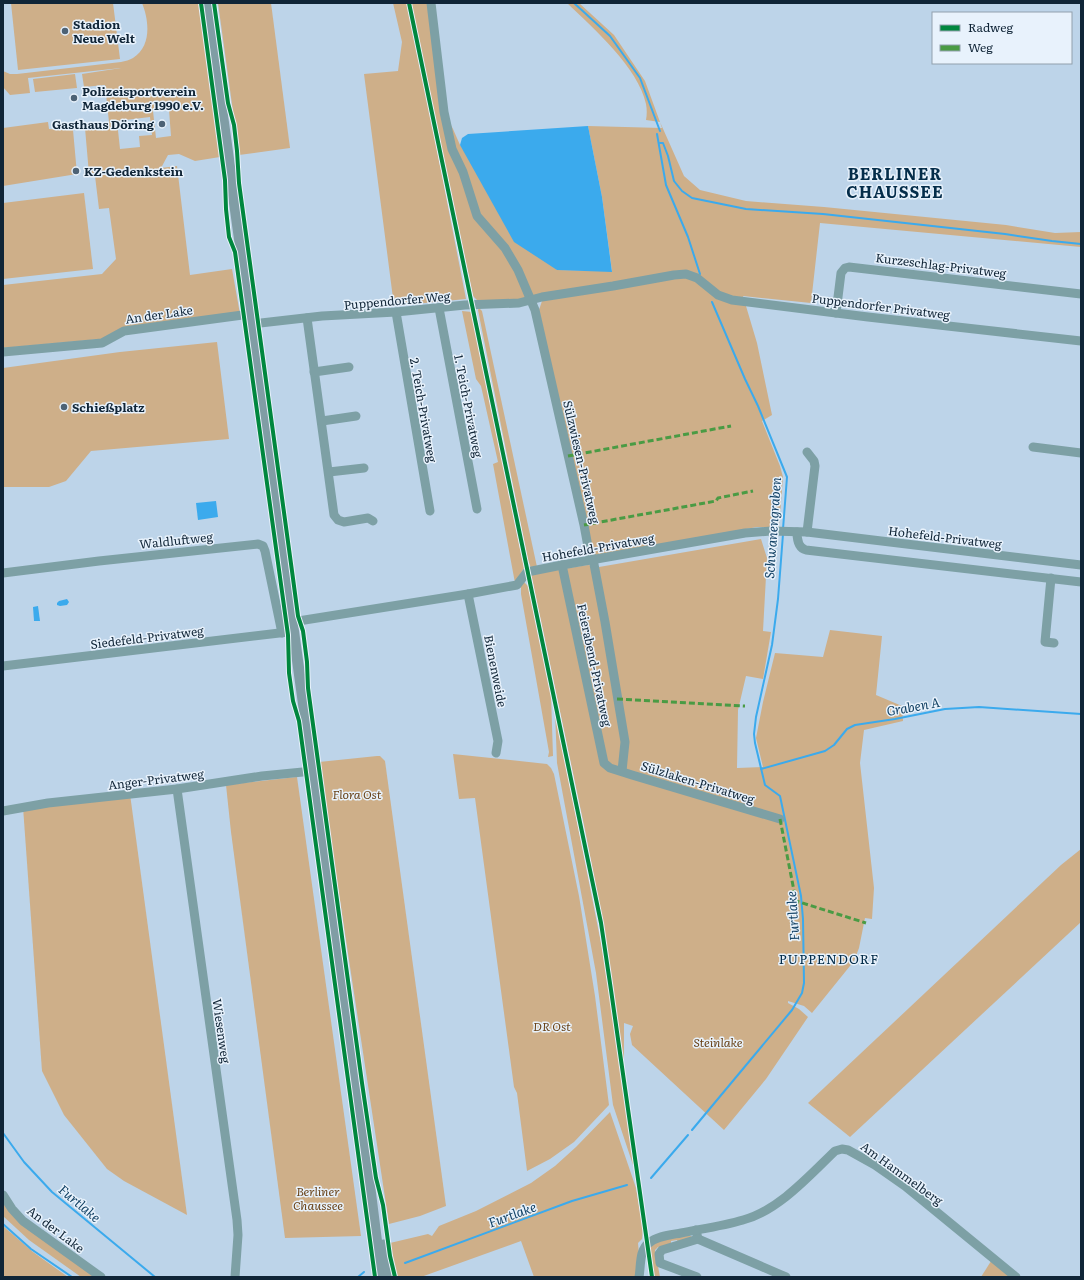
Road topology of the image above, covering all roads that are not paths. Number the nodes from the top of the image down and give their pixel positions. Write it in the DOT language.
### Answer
graph roads {
  1 [pos="207,3"];
  2 [pos="431,3"];
  3 [pos="686,274"];
  4 [pos="1081,294"];
  5 [pos="531,301"];
  6 [pos="439,308"];
  7 [pos="396,312"];
  8 [pos="836,312"];
  9 [pos="307,318"];
  10 [pos="250,319"];
  11 [pos="1081,341"];
  12 [pos="3,352"];
  13 [pos="349,367"];
  14 [pos="314,372"];
  15 [pos="356,416"];
  16 [pos="322,421"];
  17 [pos="1033,447"];
  18 [pos="807,452"];
  19 [pos="1081,453"];
  20 [pos="364,468"];
  21 [pos="328,472"];
  22 [pos="477,509"];
  23 [pos="430,512"];
  24 [pos="373,521"];
  25 [pos="794,532"];
  26 [pos="807,532"];
  27 [pos="593,559"];
  28 [pos="562,565"];
  29 [pos="1081,565"];
  30 [pos="3,573"];
  31 [pos="1051,578"];
  32 [pos="1081,582"];
  33 [pos="468,594"];
  34 [pos="293,627"];
  35 [pos="282,633"];
  36 [pos="1054,643"];
  37 [pos="3,666"];
  38 [pos="496,753"];
  39 [pos="610,768"];
  40 [pos="312,771"];
  41 [pos="622,771"];
  42 [pos="177,789"];
  43 [pos="3,811"];
  44 [pos="780,819"];
  45 [pos="368,1178"];
  46 [pos="3,1195"];
  47 [pos="696,1230"];
  48 [pos="698,1239"];
  49 [pos="101,1277"];
  50 [pos="235,1277"];
  51 [pos="381,1277"];
  52 [pos="390,1277"];
  53 [pos="638,1277"];
  54 [pos="697,1277"];
  55 [pos="786,1277"];
  56 [pos="1016,1277"];
  1 -- 10 [label="main road"];
  2 -- 5 [label="street, Sülzwiesen-Privatweg"];
  3 -- 5 [label="street, Puppendorfer Weg"];
  3 -- 8 [label="street, Puppendorfer Privatweg"];
  4 -- 8 [label="street, Kurzeschlag-Privatweg"];
  5 -- 6 [label="street, Puppendorfer Weg"];
  5 -- 27 [label="street, Sülzwiesen-Privatweg"];
  6 -- 7 [label="street, Puppendorfer Weg"];
  6 -- 22 [label="street, 1. Teich-Privatweg"];
  7 -- 9 [label="street, Puppendorfer Weg"];
  7 -- 23 [label="street, 2. Teich-Privatweg"];
  8 -- 11 [label="street, Puppendorfer Privatweg"];
  9 -- 10 [label="street, Puppendorfer Weg"];
  9 -- 14 [label="street"];
  10 -- 12 [label="street, An der Lake"];
  10 -- 34 [label="main road"];
  13 -- 14 [label="street"];
  14 -- 16 [label="street"];
  15 -- 16 [label="street"];
  16 -- 21 [label="street"];
  17 -- 19 [label="street"];
  18 -- 26 [label="street"];
  20 -- 21 [label="street"];
  21 -- 24 [label="street"];
  25 -- 26 [label="street, Hohefeld-Privatweg"];
  25 -- 27 [label="street, Hohefeld-Privatweg"];
  25 -- 31 [label="street"];
  26 -- 29 [label="street, Hohefeld-Privatweg"];
  27 -- 28 [label="street, Hohefeld-Privatweg"];
  27 -- 41 [label="street, Sülzwiesen-Privatweg"];
  28 -- 33 [label="street, Hohefeld-Privatweg"];
  28 -- 39 [label="street, Feierabend-Privatweg"];
  30 -- 35 [label="street, Waldluftweg"];
  31 -- 32 [label="street"];
  31 -- 36 [label="street"];
  33 -- 34 [label="street, Hohefeld-Privatweg"];
  33 -- 38 [label="street, Bienenweide"];
  34 -- 35 [label="street, Siedefeld-Privatweg"];
  34 -- 40 [label="main road"];
  35 -- 37 [label="street, Siedefeld-Privatweg"];
  39 -- 41 [label="street, Sülzlaken-Privatweg"];
  40 -- 42 [label="street, Anger-Privatweg"];
  40 -- 45 [label="main road"];
  41 -- 44 [label="street, Sülzlaken-Privatweg"];
  42 -- 43 [label="street, Anger-Privatweg"];
  42 -- 50 [label="street, Wiesenweg"];
  45 -- 51 [label="main road"];
  45 -- 52 [label="main road"];
  46 -- 49 [label="street, An der Lake"];
  47 -- 48 [label="street"];
  47 -- 53 [label="street, Am Hammelberg"];
  47 -- 56 [label="street, Am Hammelberg"];
  48 -- 54 [label="street"];
  48 -- 55 [label="street"];
}
